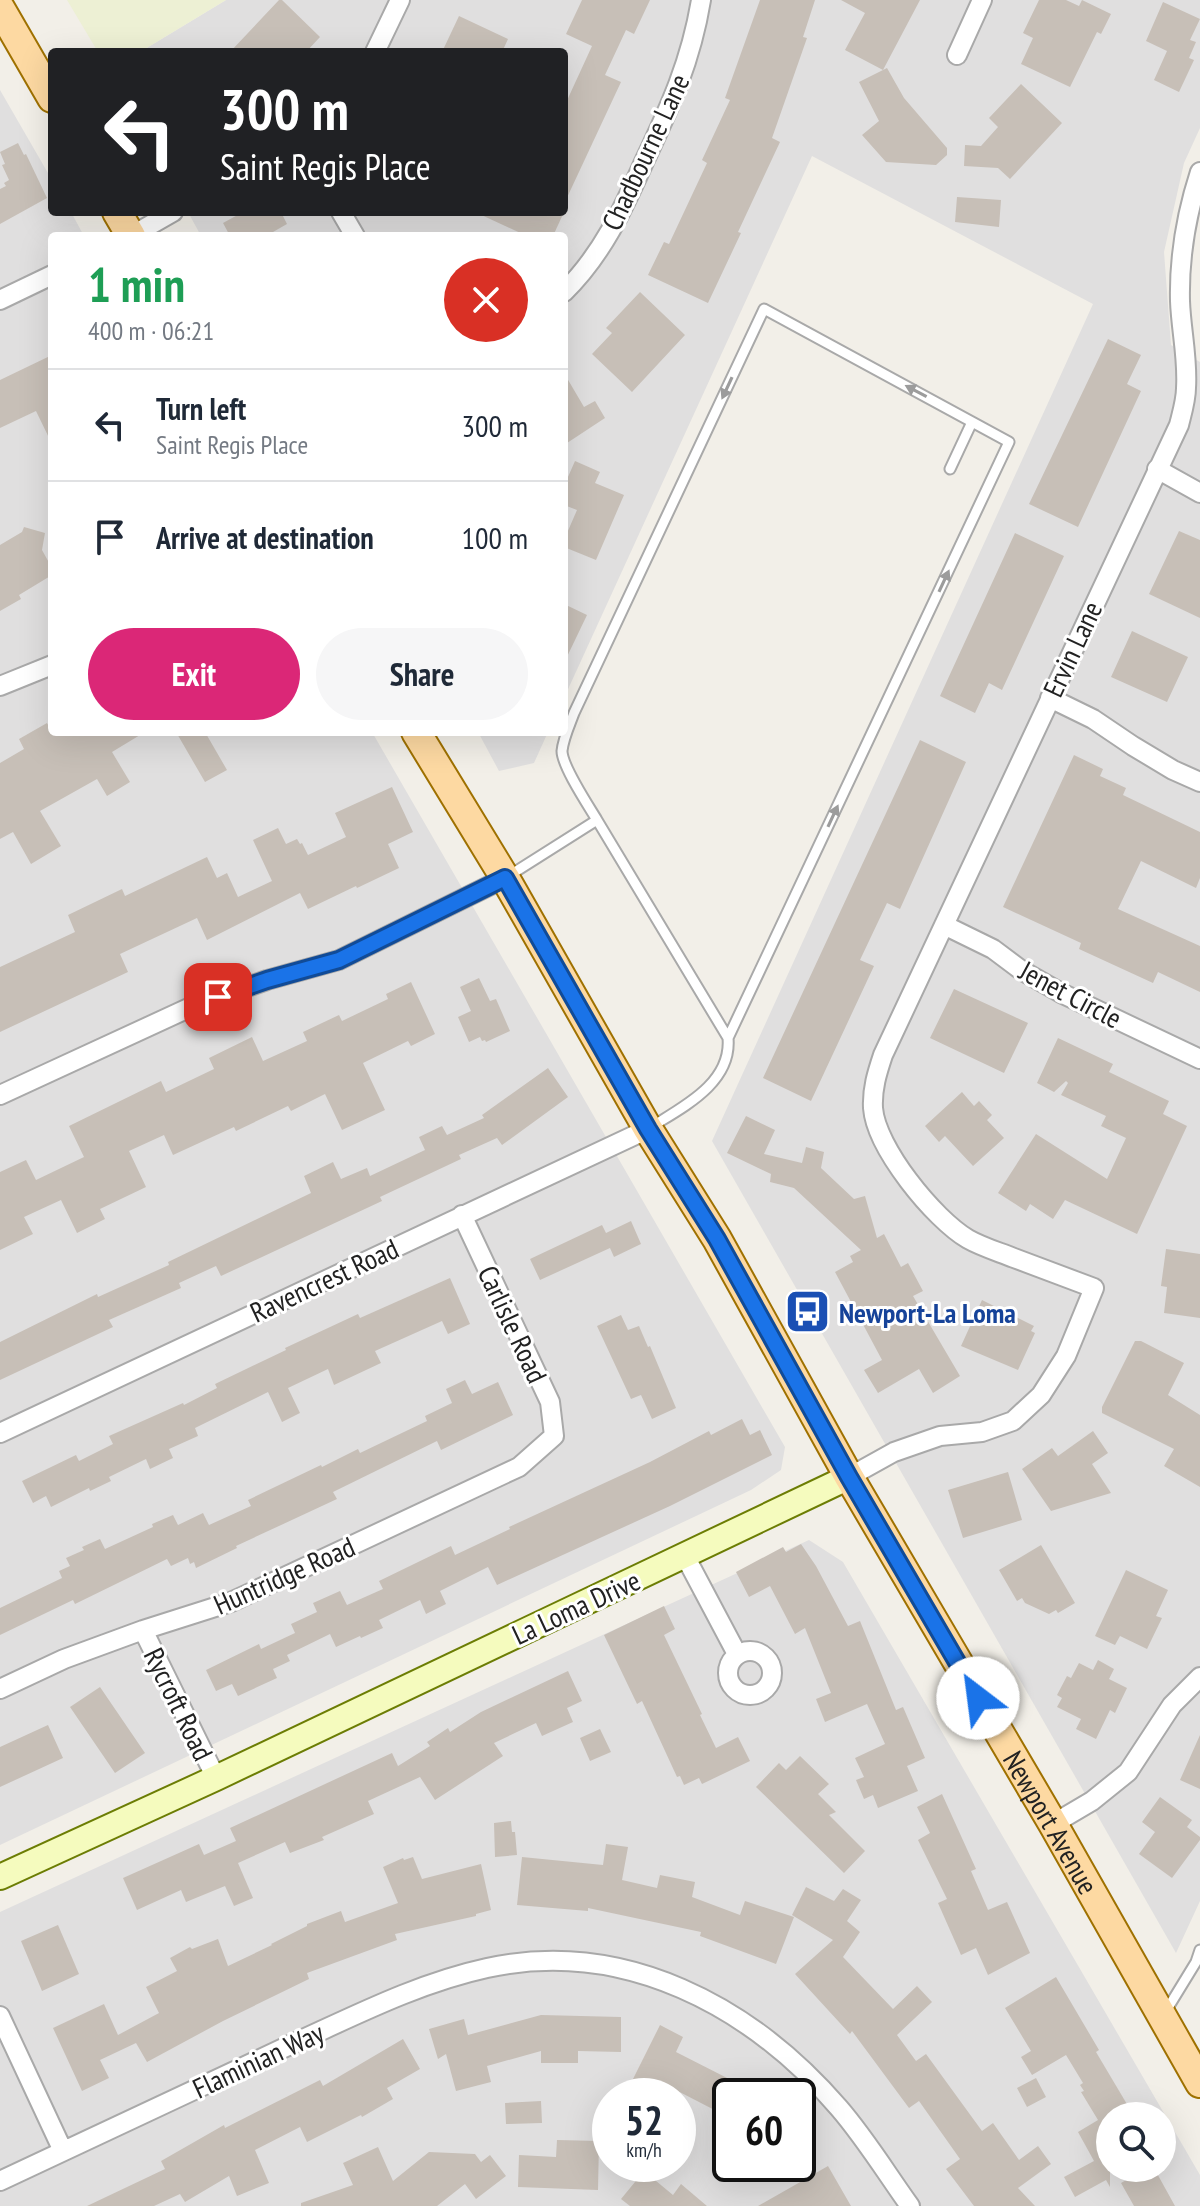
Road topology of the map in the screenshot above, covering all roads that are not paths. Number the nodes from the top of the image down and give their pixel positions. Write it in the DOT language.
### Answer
graph roads {
  1 [pos="400,0"];
  2 [pos="701,0"];
  3 [pos="982,0"];
  4 [pos="0,8"];
  5 [pos="377,48"];
  6 [pos="957,55"];
  7 [pos="48,91"];
  8 [pos="1200,172"];
  9 [pos="166,216"];
  10 [pos="1194,224"];
  11 [pos="138,232"];
  12 [pos="48,277"];
  13 [pos="568,288"];
  14 [pos="0,300"];
  15 [pos="972,422"];
  16 [pos="950,469"];
  17 [pos="1157,469"];
  18 [pos="1200,493"];
  19 [pos="48,667"];
  20 [pos="0,686"];
  21 [pos="1050,698"];
  22 [pos="568,732"];
  23 [pos="418,736"];
  24 [pos="567,736"];
  25 [pos="1200,782"];
  26 [pos="597,820"];
  27 [pos="505,878"];
  28 [pos="944,925"];
  29 [pos="728,1038"];
  30 [pos="1200,1059"];
  31 [pos="0,1095"];
  32 [pos="648,1129"];
  33 [pos="462,1215"];
  34 [pos="1094,1288"];
  35 [pos="0,1433"];
  36 [pos="554,1436"];
  37 [pos="849,1477"];
  38 [pos="685,1556"];
  39 [pos="143,1630"];
  40 [pos="737,1654"];
  41 [pos="1200,1677"];
  42 [pos="0,1689"];
  43 [pos="216,1778"];
  44 [pos="1053,1824"];
  45 [pos="0,1877"];
  46 [pos="1200,1950"];
  47 [pos="0,2016"];
  48 [pos="1162,2017"];
  49 [pos="1200,2083"];
  50 [pos="63,2151"];
  51 [pos="0,2181"];
  52 [pos="910,2206"];
  1 -- 5 [label="street"];
  2 -- 13 [label="street, Chadbourne Lane"];
  3 -- 6 [label="street"];
  4 -- 7 [label="main road"];
  8 -- 10 [label="street, Ervin Lane"];
  9 -- 11 [label="street"];
  10 -- 17 [label="street, Ervin Lane"];
  12 -- 14 [label="street"];
  15 -- 16 [label="lane"];
  15 -- 22 [label="lane, one-way"];
  29 -- 15 [label="lane, one-way"];
  17 -- 18 [label="street"];
  17 -- 21 [label="street, Ervin Lane"];
  19 -- 20 [label="street"];
  21 -- 25 [label="street"];
  21 -- 28 [label="street, Ervin Lane"];
  23 -- 27 [label="main road, Newport Avenue"];
  24 -- 26 [label="lane, one-way"];
  26 -- 27 [label="lane"];
  26 -- 29 [label="lane"];
  27 -- 31 [label="street"];
  27 -- 32 [label="main road, Newport Avenue"];
  28 -- 30 [label="street, Jenet Circle"];
  28 -- 34 [label="street, Ervin Lane"];
  29 -- 32 [label="lane"];
  32 -- 33 [label="street, Ravencrest Road"];
  32 -- 37 [label="main road, Newport Avenue"];
  33 -- 35 [label="street, Ravencrest Road"];
  33 -- 36 [label="street, Carlisle Road"];
  34 -- 37 [label="street, La Loma Drive"];
  36 -- 39 [label="street, Huntridge Road"];
  37 -- 38 [label="main road, La Loma Drive"];
  37 -- 44 [label="main road, Newport Avenue"];
  38 -- 40 [label="street"];
  38 -- 43 [label="main road, La Loma Drive"];
  39 -- 42 [label="street, Huntridge Road"];
  39 -- 43 [label="street, Rycroft Road"];
  41 -- 44 [label="street"];
  43 -- 45 [label="main road, La Loma Drive"];
  44 -- 48 [label="main road, Newport Avenue"];
  46 -- 48 [label="lane"];
  47 -- 50 [label="street"];
  48 -- 49 [label="main road, Newport Avenue"];
  50 -- 51 [label="street, Flaminian Way"];
  50 -- 52 [label="street, Flaminian Way"];
}
